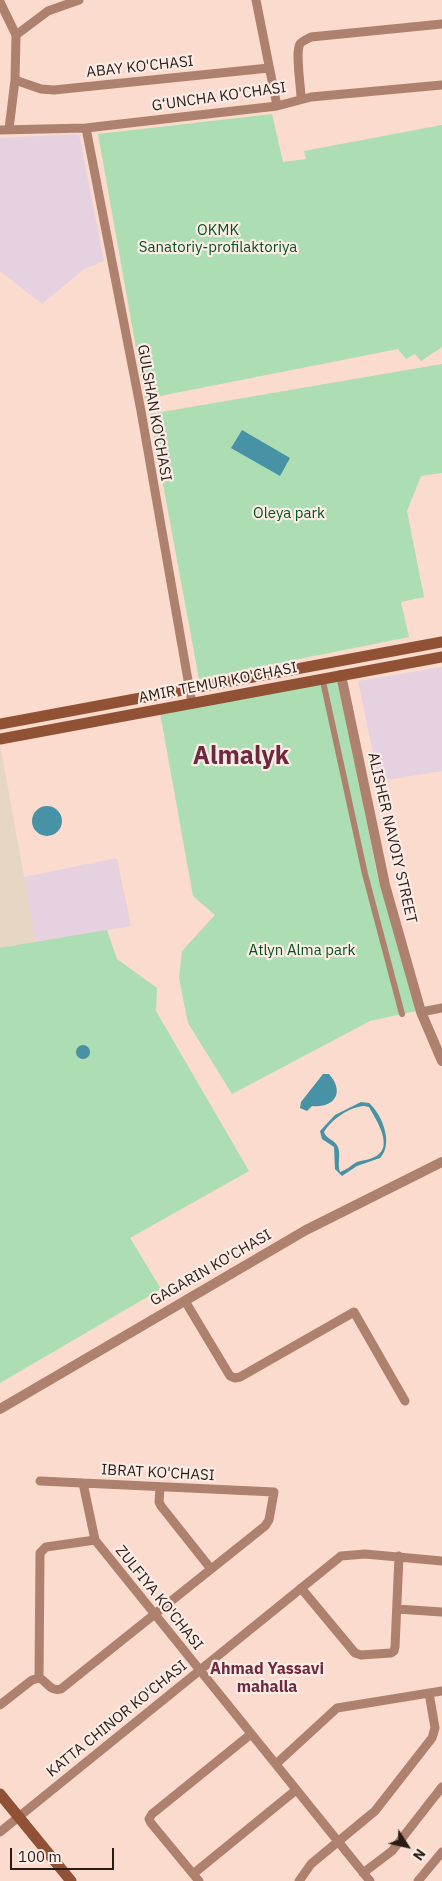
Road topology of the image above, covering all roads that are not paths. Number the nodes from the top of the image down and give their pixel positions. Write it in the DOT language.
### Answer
graph roads {
  1 [pos="79,0"];
  2 [pos="256,0"];
  3 [pos="0,2"];
  4 [pos="442,24"];
  5 [pos="16,34"];
  6 [pos="269,68"];
  7 [pos="15,80"];
  8 [pos="442,85"];
  9 [pos="301,98"];
  10 [pos="277,106"];
  11 [pos="86,128"];
  12 [pos="4,129"];
  13 [pos="442,642"];
  14 [pos="410,648"];
  15 [pos="442,657"];
  16 [pos="412,662"];
  17 [pos="341,675"];
  18 [pos="324,686"];
  19 [pos="189,690"];
  20 [pos="192,703"];
  21 [pos="0,724"];
  22 [pos="0,739"];
  23 [pos="442,1008"];
  24 [pos="421,1012"];
  25 [pos="402,1014"];
  26 [pos="442,1062"];
  27 [pos="442,1162"];
  28 [pos="185,1301"];
  29 [pos="405,1400"];
  30 [pos="0,1409"];
  31 [pos="40,1481"];
  32 [pos="83,1483"];
  33 [pos="160,1488"];
  34 [pos="95,1540"];
  35 [pos="398,1556"];
  36 [pos="442,1561"];
  37 [pos="211,1569"];
  38 [pos="301,1588"];
  39 [pos="397,1609"];
  40 [pos="442,1612"];
  41 [pos="155,1614"];
  42 [pos="200,1671"];
  43 [pos="38,1678"];
  44 [pos="442,1691"];
  45 [pos="429,1693"];
  46 [pos="0,1705"];
  47 [pos="251,1734"];
  48 [pos="276,1764"];
  49 [pos="442,1787"];
  50 [pos="296,1790"];
  51 [pos="0,1794"];
  52 [pos="18,1817"];
  53 [pos="0,1832"];
  54 [pos="338,1842"];
  55 [pos="442,1852"];
  56 [pos="363,1872"];
  57 [pos="196,1877"];
  58 [pos="71,1881"];
  59 [pos="299,1881"];
  60 [pos="370,1881"];
  61 [pos="418,1881"];
  1 -- 5 [label="street"];
  2 -- 6 [label="street"];
  3 -- 5 [label="street"];
  4 -- 9 [label="street"];
  5 -- 7 [label="street"];
  6 -- 7 [label="street, ABAY KO'CHASI"];
  6 -- 10 [label="street"];
  7 -- 12 [label="street"];
  8 -- 9 [label="street, G‘UNCHA KO'CHASI"];
  9 -- 10 [label="street, G‘UNCHA KO'CHASI"];
  10 -- 11 [label="street, G‘UNCHA KO'CHASI"];
  11 -- 12 [label="street, G‘UNCHA KO'CHASI"];
  11 -- 19 [label="street, GULSHAN KO'CHASI"];
  13 -- 14 [label="main road, AMIR TEMUR KO'CHASI"];
  14 -- 16 [label="main road"];
  14 -- 19 [label="main road, AMIR TEMUR KO'CHASI"];
  15 -- 16 [label="main road, AMIR TEMUR KO'CHASI"];
  16 -- 17 [label="main road, AMIR TEMUR KO'CHASI"];
  17 -- 20 [label="main road, AMIR TEMUR KO'CHASI"];
  17 -- 24 [label="street, ALISHER NAVOIY STREET"];
  18 -- 25 [label="street"];
  19 -- 20 [label="street, GULSHAN KO'CHASI"];
  19 -- 21 [label="main road, AMIR TEMUR KO'CHASI"];
  20 -- 22 [label="main road, AMIR TEMUR KO'CHASI"];
  23 -- 24 [label="street"];
  24 -- 26 [label="street, ALISHER NAVOIY STREET"];
  27 -- 28 [label="street, GAGARIN KO'CHASI"];
  28 -- 29 [label="street"];
  28 -- 30 [label="street, GAGARIN KO'CHASI"];
  31 -- 32 [label="street, IBRAT KO'CHASI"];
  32 -- 33 [label="street, IBRAT KO'CHASI"];
  32 -- 34 [label="street, ZULFIYA KO'CHASI"];
  33 -- 37 [label="street"];
  33 -- 37 [label="street, IBRAT KO'CHASI"];
  34 -- 41 [label="street, ZULFIYA KO'CHASI"];
  34 -- 43 [label="street"];
  35 -- 36 [label="street, KATTA CHINOR KO'CHASI"];
  35 -- 38 [label="street, KATTA CHINOR KO'CHASI"];
  35 -- 39 [label="street"];
  37 -- 41 [label="street"];
  38 -- 39 [label="street"];
  38 -- 42 [label="street, KATTA CHINOR KO'CHASI"];
  39 -- 40 [label="street"];
  41 -- 42 [label="street, ZULFIYA KO'CHASI"];
  41 -- 43 [label="street"];
  42 -- 47 [label="street, ZULFIYA KO'CHASI"];
  42 -- 52 [label="street, KATTA CHINOR KO'CHASI"];
  43 -- 46 [label="street"];
  44 -- 45 [label="street"];
  45 -- 48 [label="street"];
  45 -- 54 [label="street"];
  47 -- 48 [label="street, ZULFIYA KO'CHASI"];
  47 -- 57 [label="street"];
  48 -- 50 [label="street, ZULFIYA KO'CHASI"];
  49 -- 56 [label="street"];
  50 -- 54 [label="street, ZULFIYA KO'CHASI"];
  50 -- 57 [label="street"];
  51 -- 52 [label="main road"];
  52 -- 53 [label="street, KATTA CHINOR KO'CHASI"];
  52 -- 58 [label="main road"];
  54 -- 56 [label="street, ZULFIYA KO'CHASI"];
  54 -- 59 [label="street"];
  55 -- 61 [label="street"];
  56 -- 60 [label="street, ZULFIYA KO'CHASI"];
}
